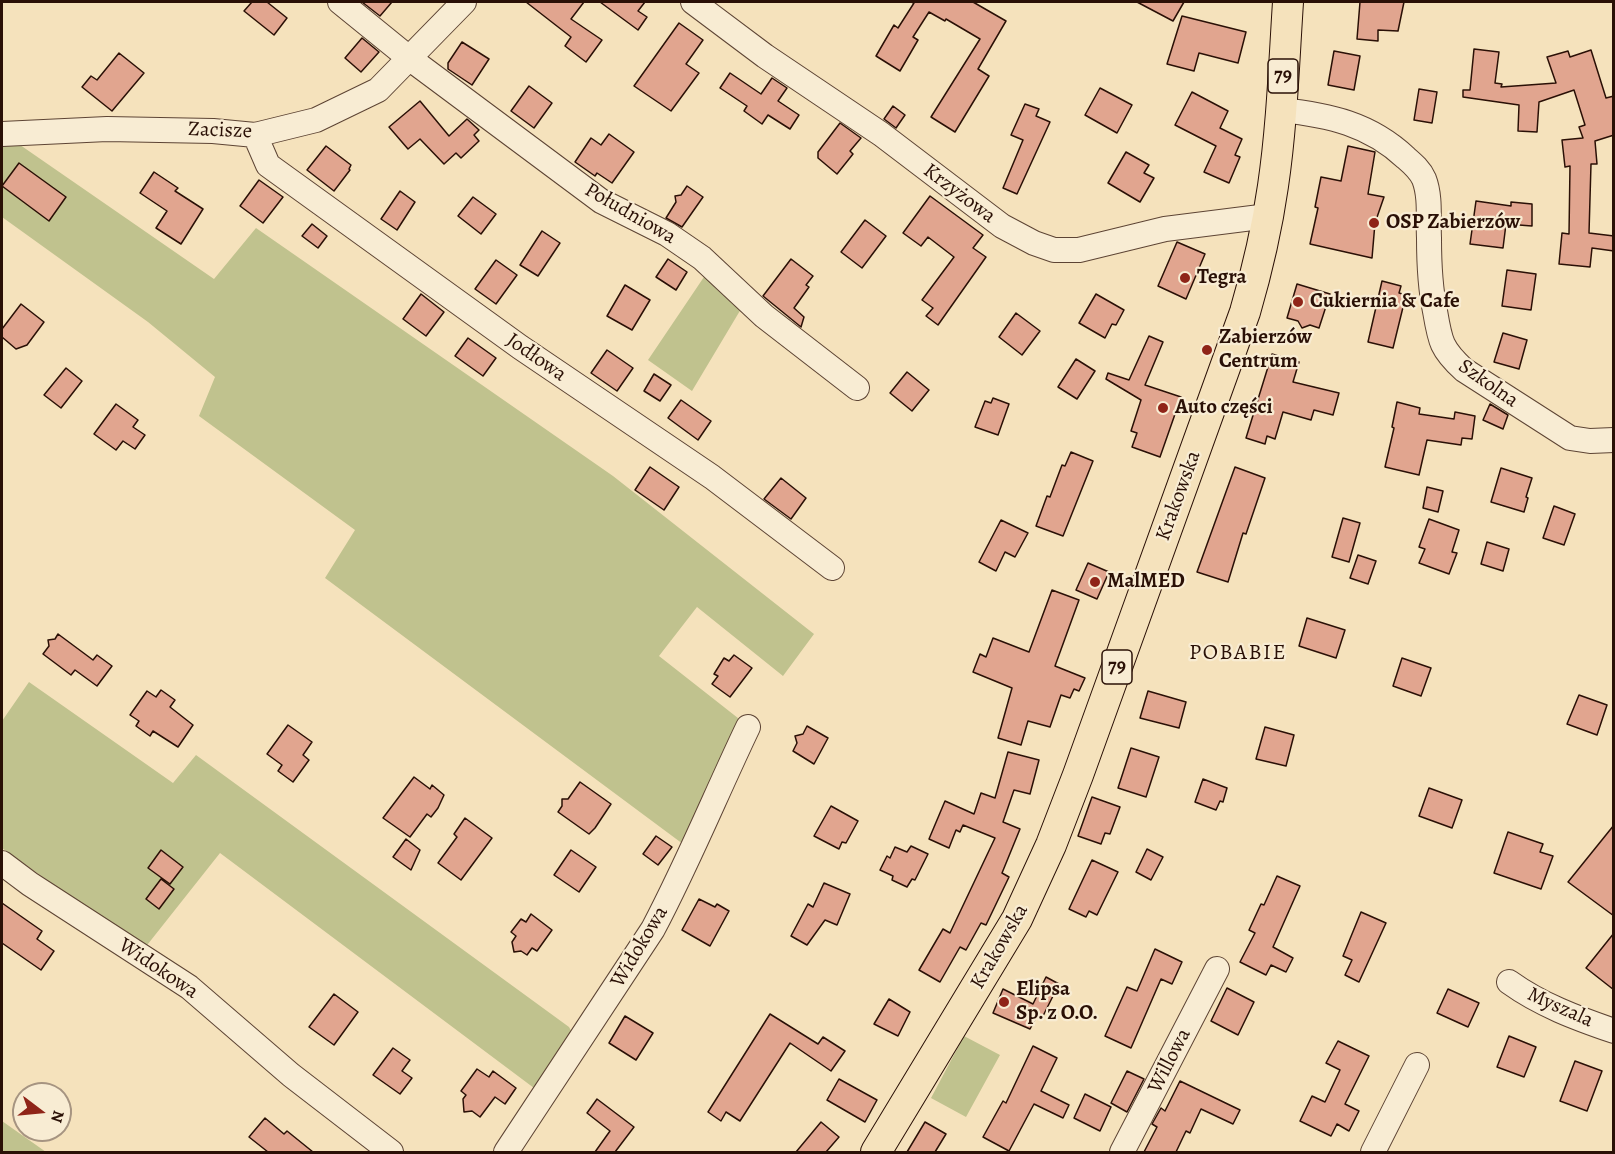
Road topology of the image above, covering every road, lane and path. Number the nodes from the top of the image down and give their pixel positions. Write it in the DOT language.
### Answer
graph roads {
  1 [pos="340,2"];
  2 [pos="464,2"];
  3 [pos="693,2"];
  4 [pos="1288,2"];
  5 [pos="409,58"];
  6 [pos="1281,110"];
  7 [pos="2,134"];
  8 [pos="255,135"];
  9 [pos="1268,216"];
  10 [pos="857,388"];
  11 [pos="1614,440"];
  12 [pos="832,568"];
  13 [pos="748,727"];
  14 [pos="2,863"];
  15 [pos="1217,969"];
  16 [pos="1509,982"];
  17 [pos="1614,1031"];
  18 [pos="1417,1065"];
  19 [pos="391,1152"];
  20 [pos="506,1152"];
  21 [pos="876,1152"];
  22 [pos="1122,1152"];
  23 [pos="1373,1152"];
  1 -- 5 [label="street, Południowa"];
  2 -- 5 [label="street, Zacisze"];
  3 -- 9 [label="street, Krzyżowa"];
  4 -- 6 [label="main road, Krakowska / 79"];
  5 -- 8 [label="street, Zacisze"];
  5 -- 10 [label="street, Południowa"];
  6 -- 9 [label="main road, Krakowska / 79"];
  6 -- 11 [label="street, Szkolna"];
  7 -- 8 [label="street, Zacisze"];
  8 -- 12 [label="street, Jodłowa"];
  9 -- 21 [label="main road, Krakowska / 79"];
  13 -- 20 [label="street, Widokowa"];
  14 -- 19 [label="street, Widokowa"];
  15 -- 22 [label="street, Willowa"];
  16 -- 17 [label="street, Myszala"];
  18 -- 23 [label="street"];
}
